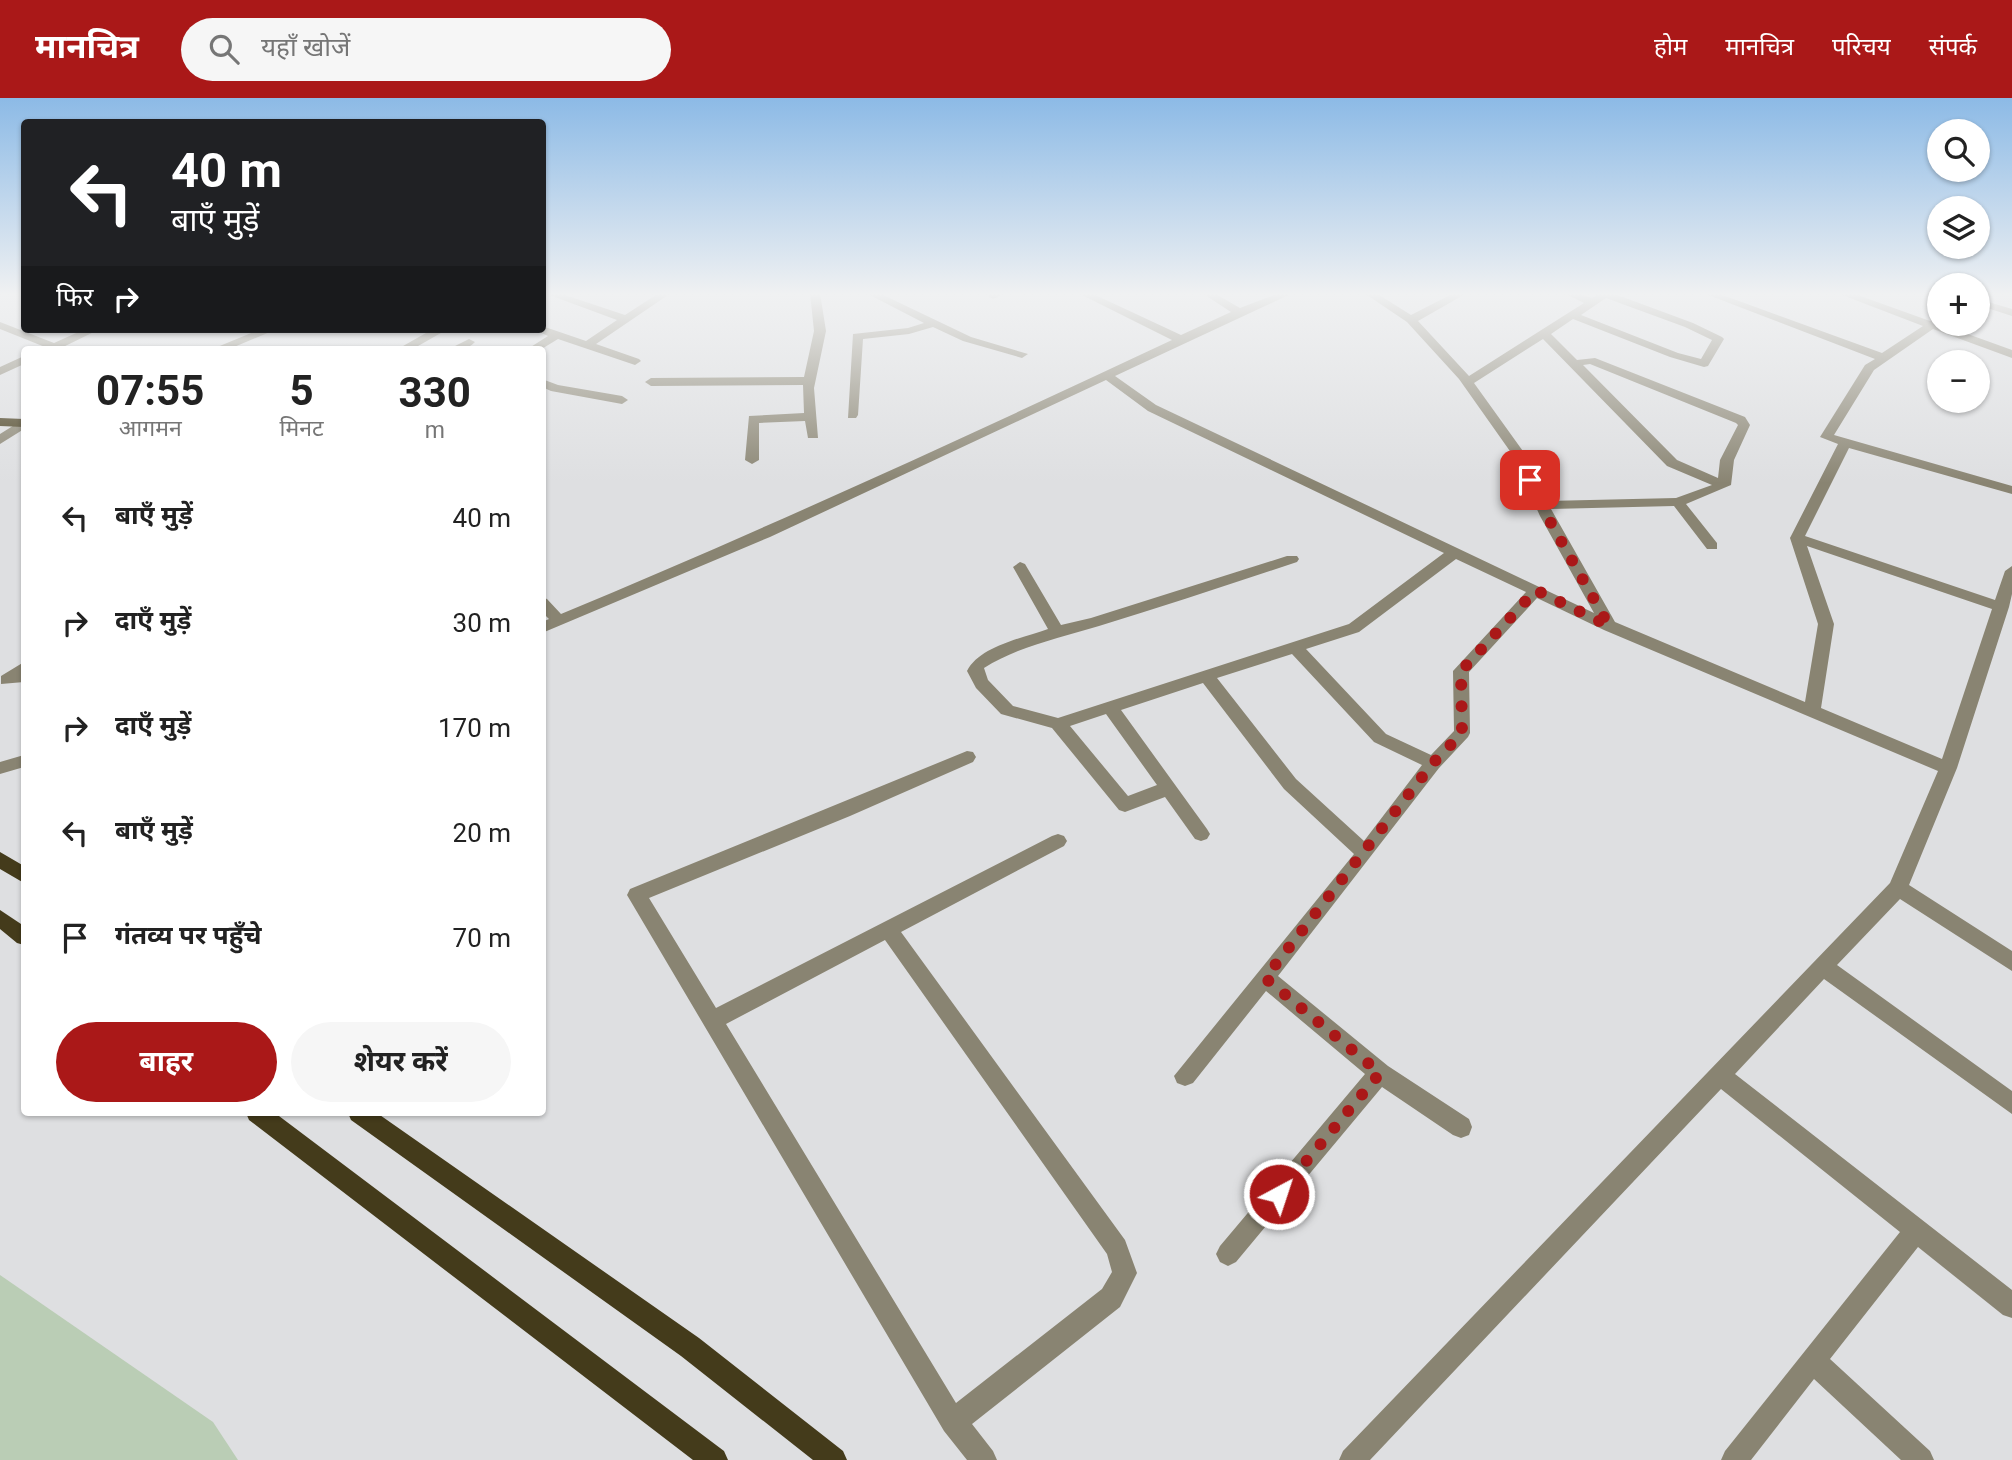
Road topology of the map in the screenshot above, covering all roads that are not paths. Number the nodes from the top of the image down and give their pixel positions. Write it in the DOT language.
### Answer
graph roads {
  1 [pos="624,357"];
  2 [pos="814,357"];
  3 [pos="856,357"];
  4 [pos="1147,357"];
  5 [pos="1444,357"];
  6 [pos="1506,357"];
  7 [pos="1567,357"];
  8 [pos="1680,357"];
  9 [pos="1708,357"];
  10 [pos="1880,357"];
  11 [pos="1884,358"];
  12 [pos="635,360"];
  13 [pos="21,361"];
  14 [pos="1574,364"];
  15 [pos="0,371"];
  16 [pos="1108,376"];
  17 [pos="652,382"];
  18 [pos="809,382"];
  19 [pos="1467,382"];
  20 [pos="546,384"];
  21 [pos="622,400"];
  22 [pos="852,415"];
  23 [pos="811,417"];
  24 [pos="0,422"];
  25 [pos="21,423"];
  26 [pos="21,425"];
  27 [pos="813,435"];
  28 [pos="0,440"];
  29 [pos="1845,443"];
  30 [pos="752,460"];
  31 [pos="1724,485"];
  32 [pos="2012,491"];
  33 [pos="1678,502"];
  34 [pos="1542,505"];
  35 [pos="1797,538"];
  36 [pos="1712,546"];
  37 [pos="1455,552"];
  38 [pos="1292,559"];
  39 [pos="1020,567"];
  40 [pos="2012,573"];
  41 [pos="1536,590"];
  42 [pos="546,606"];
  43 [pos="2001,607"];
  44 [pos="560,622"];
  45 [pos="1609,626"];
  46 [pos="546,627"];
  47 [pos="1057,631"];
  48 [pos="1295,647"];
  49 [pos="21,670"];
  50 [pos="1206,676"];
  51 [pos="21,678"];
  52 [pos="1110,707"];
  53 [pos="1810,710"];
  54 [pos="1058,724"];
  55 [pos="967,757"];
  56 [pos="21,762"];
  57 [pos="1433,763"];
  58 [pos="0,768"];
  59 [pos="1948,768"];
  60 [pos="1168,788"];
  61 [pos="1201,834"];
  62 [pos="1058,841"];
  63 [pos="1365,853"];
  64 [pos="0,859"];
  65 [pos="21,874"];
  66 [pos="1898,888"];
  67 [pos="0,918"];
  68 [pos="889,930"];
  69 [pos="21,935"];
  70 [pos="2012,962"];
  71 [pos="1824,967"];
  72 [pos="1265,978"];
  73 [pos="711,1021"];
  74 [pos="1380,1073"];
  75 [pos="1720,1075"];
  76 [pos="1185,1076"];
  77 [pos="2012,1104"];
  78 [pos="261,1116"];
  79 [pos="363,1116"];
  80 [pos="1461,1127"];
  81 [pos="1916,1230"];
  82 [pos="1228,1254"];
  83 [pos="2012,1306"];
  84 [pos="1814,1360"];
  85 [pos="953,1422"];
  86 [pos="715,1460"];
  87 [pos="834,1460"];
  88 [pos="984,1460"];
  89 [pos="1352,1460"];
  90 [pos="1734,1460"];
  91 [pos="1921,1460"];
  1 -- 12 [label="street"];
  2 -- 18 [label="street"];
  3 -- 22 [label="street"];
  4 -- 16 [label="street"];
  5 -- 19 [label="street"];
  6 -- 19 [label="street"];
  7 -- 14 [label="street"];
  8 -- 9 [label="street"];
  10 -- 11 [label="street"];
  11 -- 29 [label="street"];
  13 -- 15 [label="street"];
  14 -- 31 [label="street"];
  14 -- 31 [label="street"];
  16 -- 37 [label="street"];
  16 -- 44 [label="street"];
  17 -- 18 [label="street"];
  18 -- 23 [label="street"];
  19 -- 34 [label="street"];
  20 -- 21 [label="street"];
  23 -- 27 [label="street"];
  23 -- 30 [label="street"];
  24 -- 25 [label="main road"];
  26 -- 28 [label="street"];
  29 -- 32 [label="street"];
  29 -- 35 [label="street"];
  31 -- 33 [label="street"];
  33 -- 34 [label="street"];
  33 -- 36 [label="street"];
  34 -- 45 [label="street"];
  35 -- 43 [label="street"];
  35 -- 53 [label="street"];
  37 -- 41 [label="street"];
  37 -- 48 [label="street"];
  38 -- 47 [label="street"];
  39 -- 47 [label="street"];
  40 -- 43 [label="street"];
  41 -- 45 [label="street"];
  41 -- 57 [label="street"];
  42 -- 44 [label="street"];
  43 -- 59 [label="street"];
  44 -- 46 [label="street"];
  45 -- 53 [label="street"];
  47 -- 54 [label="street"];
  48 -- 50 [label="street"];
  48 -- 57 [label="street"];
  49 -- 51 [label="street"];
  50 -- 52 [label="street"];
  50 -- 63 [label="street"];
  52 -- 54 [label="street"];
  52 -- 60 [label="street"];
  53 -- 59 [label="street"];
  54 -- 60 [label="street"];
  55 -- 73 [label="street"];
  56 -- 58 [label="street"];
  57 -- 63 [label="street"];
  59 -- 66 [label="street"];
  60 -- 61 [label="street"];
  62 -- 68 [label="street"];
  63 -- 72 [label="street"];
  64 -- 65 [label="main road"];
  66 -- 70 [label="street"];
  66 -- 71 [label="street"];
  67 -- 69 [label="main road"];
  68 -- 73 [label="street"];
  68 -- 85 [label="street"];
  71 -- 75 [label="street"];
  71 -- 77 [label="street"];
  72 -- 74 [label="street"];
  72 -- 76 [label="street"];
  73 -- 85 [label="street"];
  74 -- 80 [label="street"];
  74 -- 82 [label="street"];
  75 -- 81 [label="street"];
  75 -- 89 [label="street"];
  78 -- 86 [label="main road"];
  79 -- 87 [label="main road"];
  81 -- 83 [label="street"];
  81 -- 84 [label="street"];
  84 -- 90 [label="street"];
  84 -- 91 [label="street"];
  85 -- 88 [label="street"];
}
